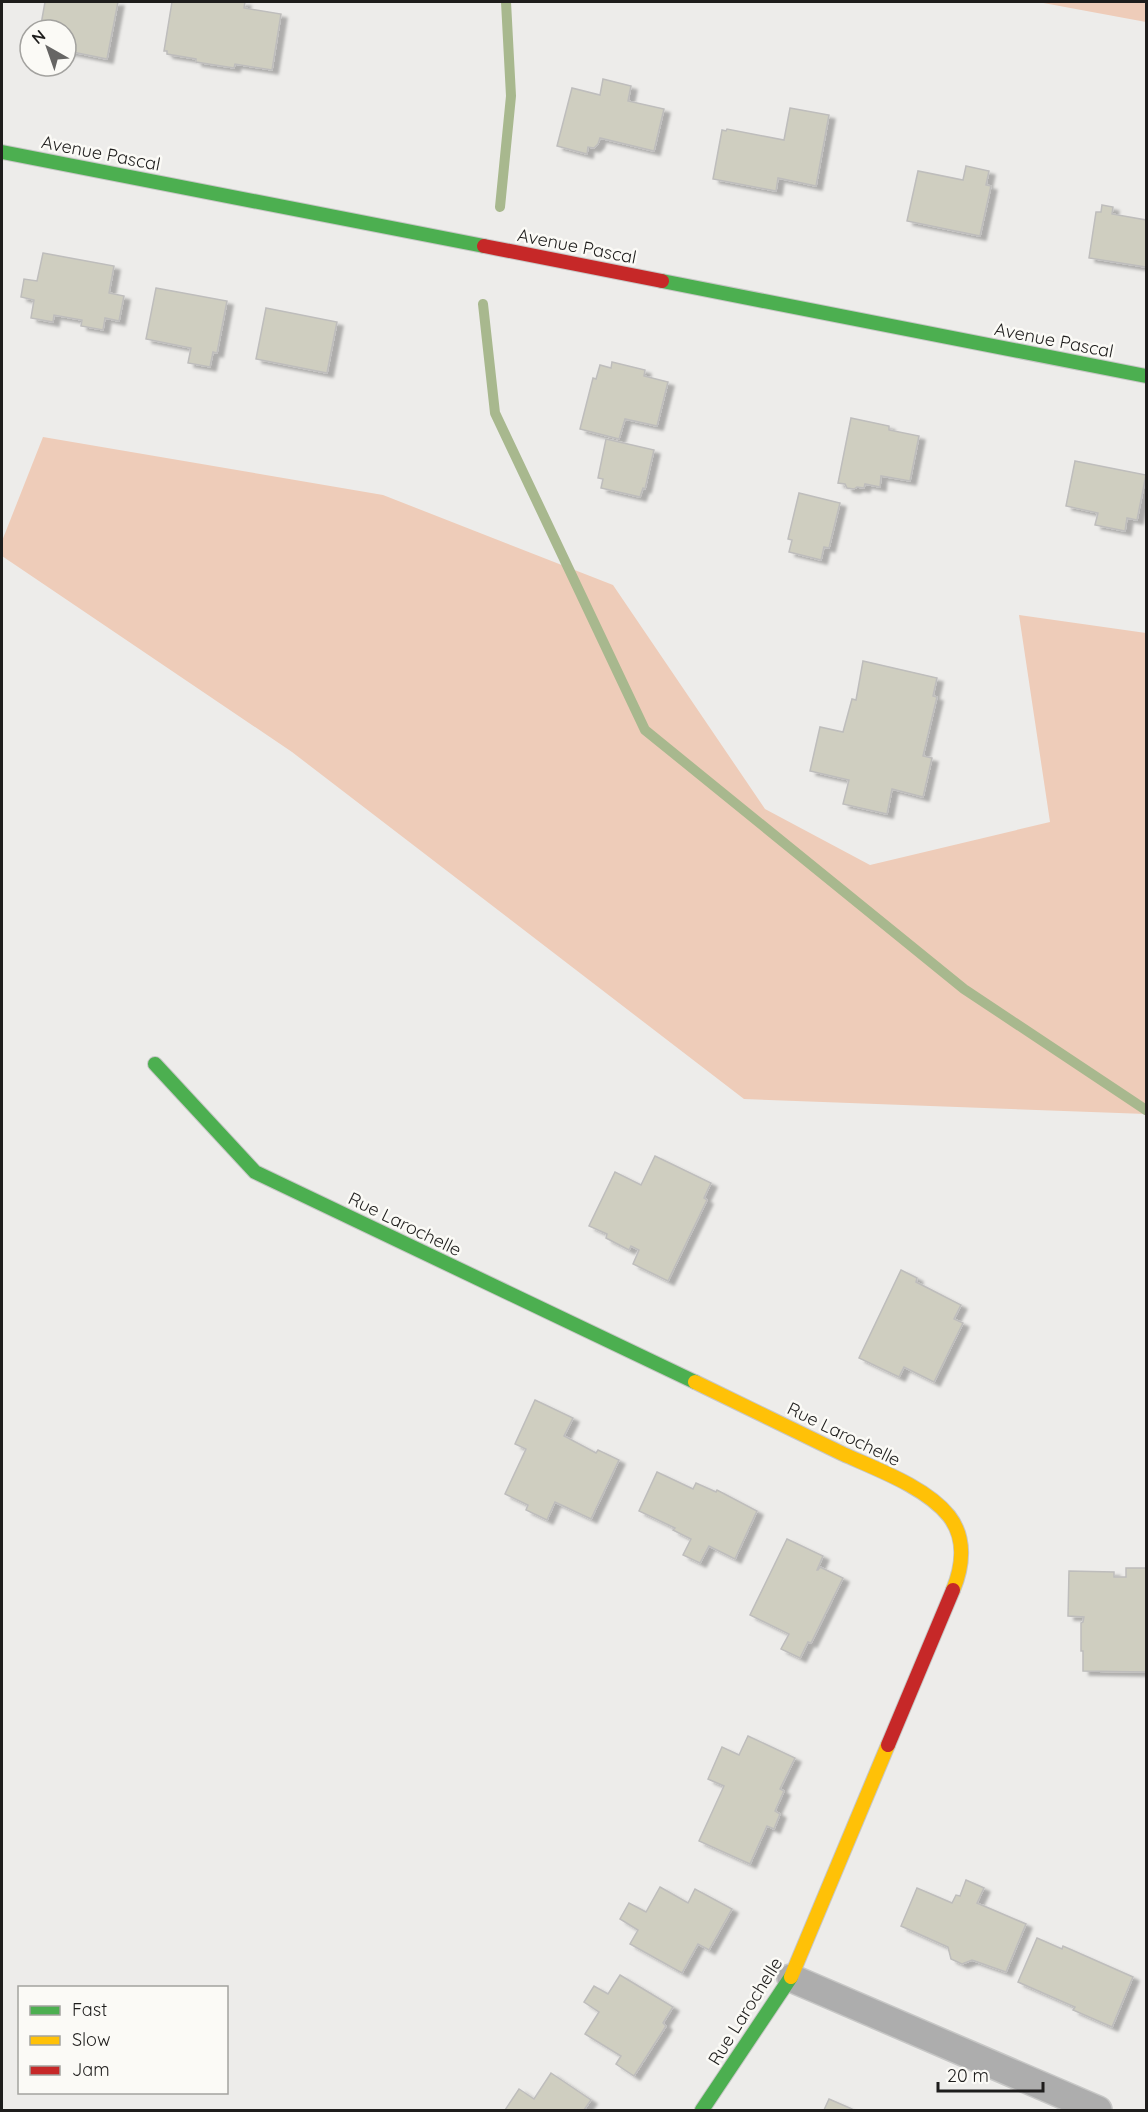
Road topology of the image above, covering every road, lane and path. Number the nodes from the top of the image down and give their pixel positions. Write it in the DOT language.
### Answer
graph roads {
  1 [pos="2,152"];
  2 [pos="1146,376"];
  3 [pos="155,1064"];
  4 [pos="791,1978"];
  5 [pos="702,2110"];
  6 [pos="1098,2110"];
  1 -- 2 [label="street, Avenue Pascal"];
  3 -- 4 [label="street, Rue Larochelle"];
  4 -- 5 [label="street, Rue Larochelle"];
  4 -- 6 [label="street"];
}
